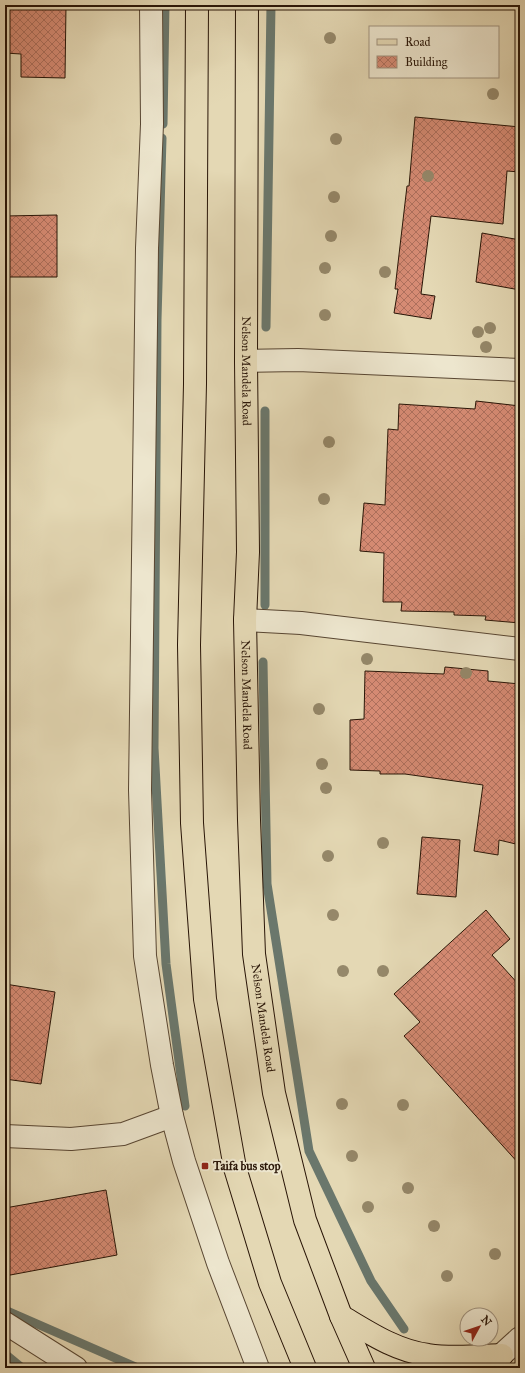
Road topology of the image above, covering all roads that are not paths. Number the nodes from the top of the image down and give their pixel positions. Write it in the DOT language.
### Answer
graph roads {
  1 [pos="151,5"];
  2 [pos="197,5"];
  3 [pos="247,5"];
  4 [pos="246,360"];
  5 [pos="520,370"];
  6 [pos="245,620"];
  7 [pos="520,649"];
  8 [pos="172,1116"];
  9 [pos="5,1136"];
  10 [pos="341,1316"];
  11 [pos="5,1323"];
  12 [pos="520,1338"];
  13 [pos="496,1364"];
  14 [pos="76,1368"];
  15 [pos="258,1368"];
  16 [pos="305,1368"];
  17 [pos="364,1368"];
  1 -- 8 [label="street"];
  2 -- 16 [label="main road"];
  3 -- 4 [label="main road, Nelson Mandela Road"];
  4 -- 5 [label="street"];
  4 -- 6 [label="main road, Nelson Mandela Road"];
  6 -- 7 [label="street"];
  6 -- 10 [label="main road, Nelson Mandela Road"];
  8 -- 9 [label="street"];
  8 -- 15 [label="street"];
  10 -- 13 [label="main road"];
  10 -- 17 [label="main road, Nelson Mandela Road"];
  11 -- 14 [label="street"];
  12 -- 13 [label="street"];
}
